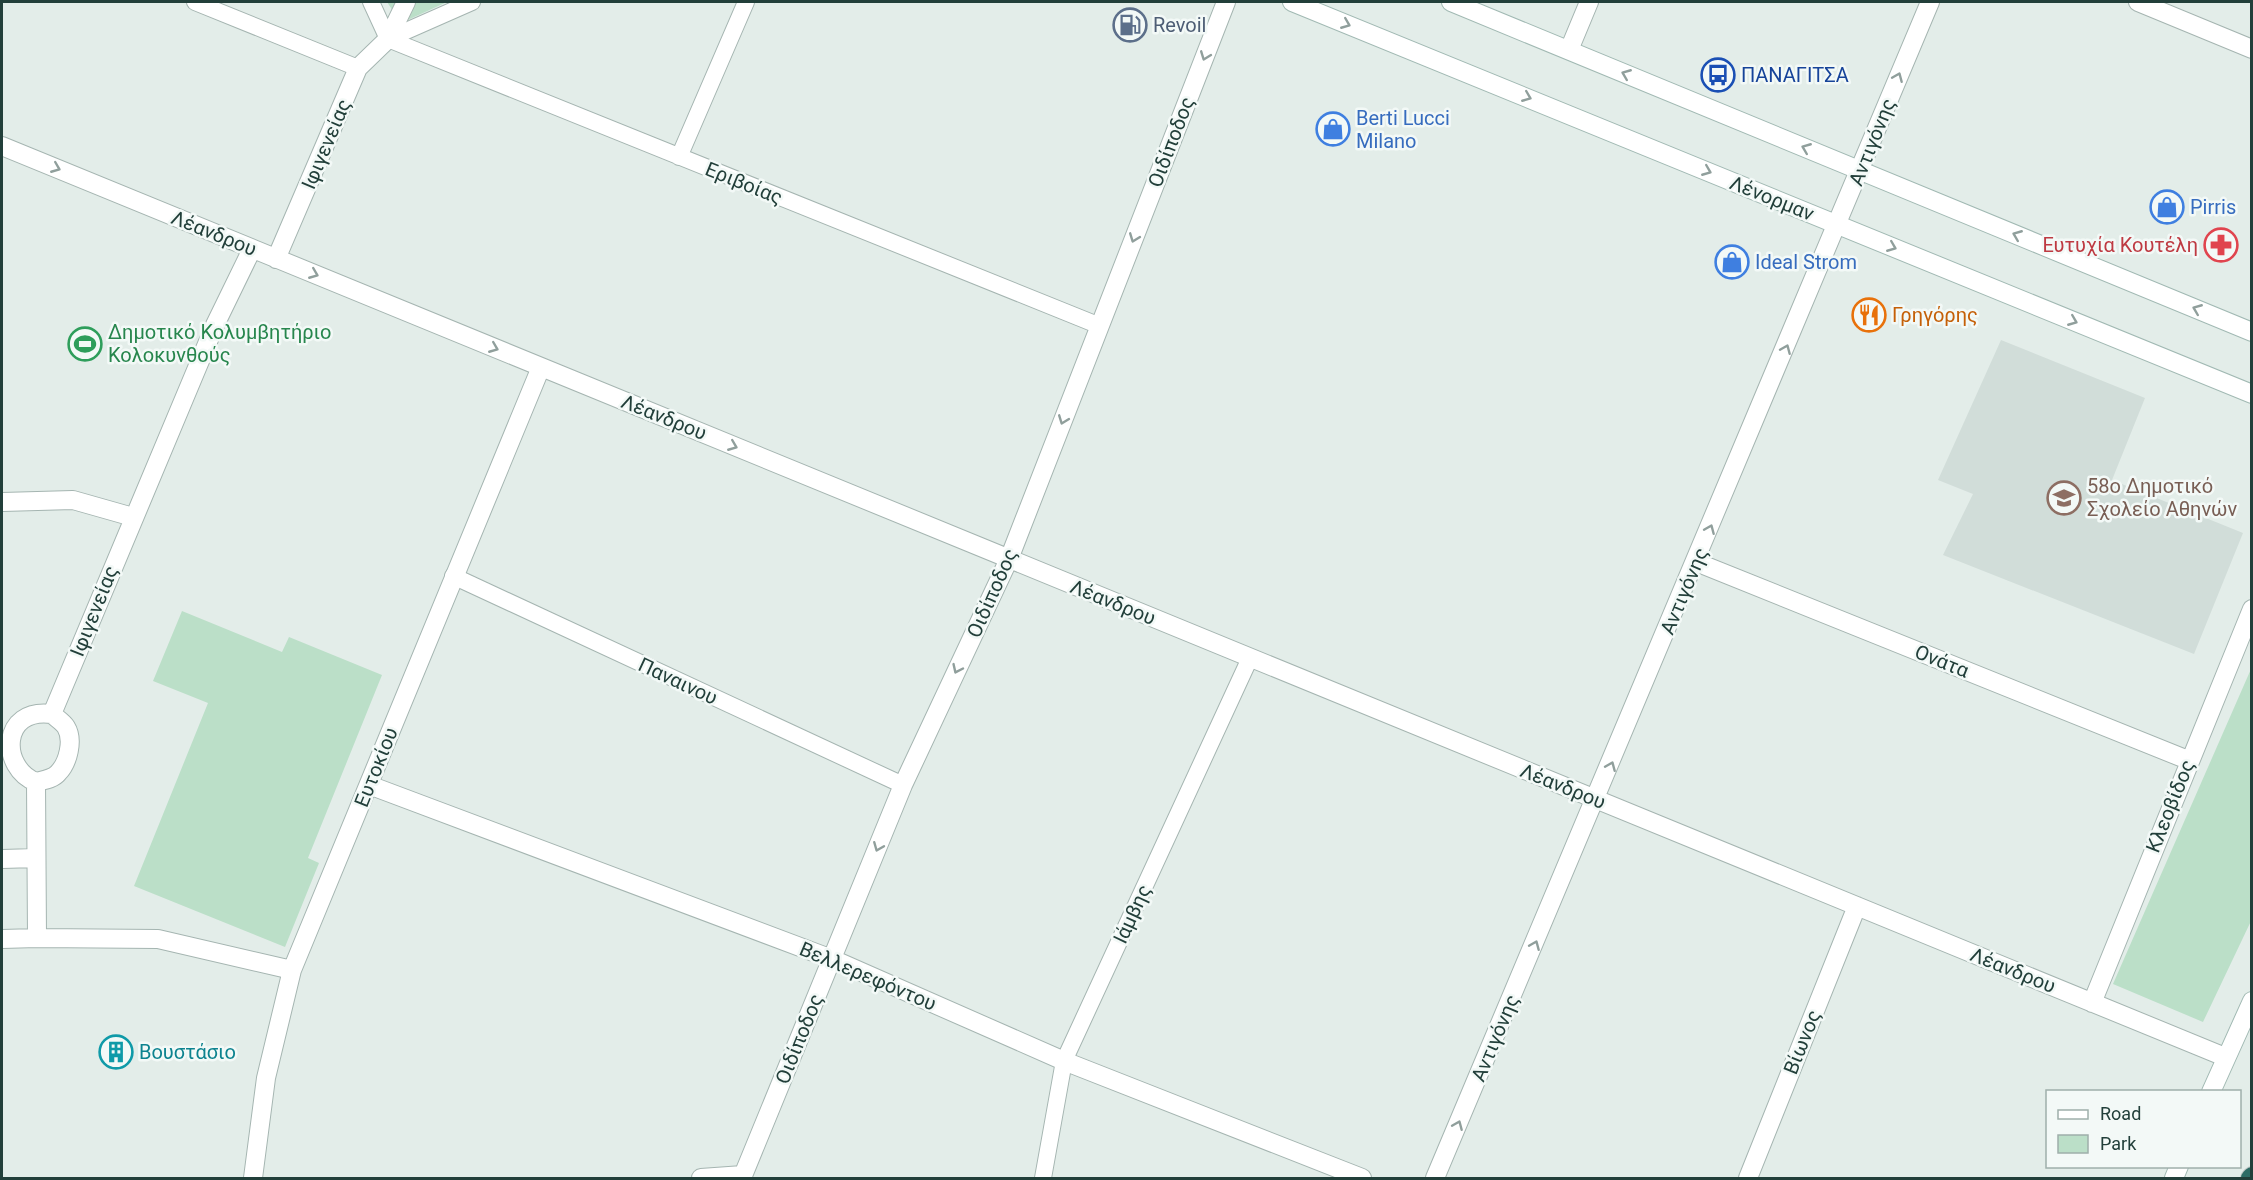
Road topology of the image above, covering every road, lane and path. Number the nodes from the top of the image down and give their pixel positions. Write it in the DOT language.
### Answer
graph roads {
  1 [pos="195,2"];
  2 [pos="371,2"];
  3 [pos="405,2"];
  4 [pos="472,2"];
  5 [pos="746,2"];
  6 [pos="1226,2"];
  7 [pos="1292,2"];
  8 [pos="1450,2"];
  9 [pos="1589,2"];
  10 [pos="1930,2"];
  11 [pos="2138,2"];
  12 [pos="388,39"];
  13 [pos="2252,49"];
  14 [pos="1569,51"];
  15 [pos="358,68"];
  16 [pos="2,146"];
  17 [pos="679,157"];
  18 [pos="1860,170"];
  19 [pos="1838,225"];
  20 [pos="252,249"];
  21 [pos="276,259"];
  22 [pos="1100,326"];
  23 [pos="2252,332"];
  24 [pos="541,367"];
  25 [pos="2252,394"];
  26 [pos="2,502"];
  27 [pos="133,517"];
  28 [pos="1009,559"];
  29 [pos="1696,562"];
  30 [pos="453,576"];
  31 [pos="2252,609"];
  32 [pos="1250,658"];
  33 [pos="52,714"];
  34 [pos="3,745"];
  35 [pos="2188,760"];
  36 [pos="36,782"];
  37 [pos="369,785"];
  38 [pos="903,785"];
  39 [pos="1597,800"];
  40 [pos="36,858"];
  41 [pos="2,859"];
  42 [pos="1857,906"];
  43 [pos="37,938"];
  44 [pos="2,939"];
  45 [pos="832,959"];
  46 [pos="291,970"];
  47 [pos="2252,1001"];
  48 [pos="2091,1003"];
  49 [pos="2225,1057"];
  50 [pos="1064,1061"];
  51 [pos="2212,1090"];
  52 [pos="742,1177"];
  53 [pos="253,1179"];
  54 [pos="701,1179"];
  55 [pos="1043,1179"];
  56 [pos="1362,1179"];
  57 [pos="1435,1179"];
  58 [pos="1748,1179"];
  1 -- 15 [label="lane"];
  2 -- 12 [label="lane"];
  3 -- 12 [label="street, Ιφιγενείας"];
  4 -- 12 [label="lane, Ιφιγενείας"];
  5 -- 17 [label="lane"];
  6 -- 22 [label="street, Οιδίποδος, one-way"];
  7 -- 19 [label="street, Λένορμαν, one-way"];
  8 -- 14 [label="street"];
  9 -- 14 [label="street"];
  18 -- 10 [label="street, Αντιγόνης, one-way"];
  11 -- 13 [label="street"];
  12 -- 15 [label="street, Ιφιγενείας"];
  12 -- 17 [label="lane, Εριβοίας"];
  18 -- 14 [label="street, one-way"];
  15 -- 21 [label="street, Ιφιγενείας"];
  16 -- 20 [label="street, Λέανδρου, one-way"];
  17 -- 22 [label="lane, Εριβοίας"];
  18 -- 19 [label="street, Αντιγόνης"];
  23 -- 18 [label="street, one-way"];
  19 -- 25 [label="street, Λένορμαν, one-way"];
  29 -- 19 [label="street, Αντιγόνης, one-way"];
  20 -- 21 [label="street, Λέανδρου"];
  20 -- 27 [label="street, Ιφιγενείας"];
  21 -- 24 [label="street, Λέανδρου, one-way"];
  22 -- 28 [label="street, Οιδίποδος, one-way"];
  24 -- 28 [label="street, Λέανδρου, one-way"];
  24 -- 30 [label="street, Ευτοκίου"];
  26 -- 27 [label="street"];
  27 -- 33 [label="street, Ιφιγενείας"];
  28 -- 32 [label="street, Λέανδρου"];
  28 -- 38 [label="street, Οιδίποδος, one-way"];
  29 -- 35 [label="street, Ονάτα"];
  39 -- 29 [label="street, Αντιγόνης, one-way"];
  30 -- 37 [label="street, Ευτοκίου"];
  30 -- 38 [label="lane, Παναινου"];
  31 -- 35 [label="street, Κλεοβίδος"];
  32 -- 39 [label="street, Λέανδρου"];
  32 -- 50 [label="lane, Ιάμβης"];
  33 -- 34 [label="street"];
  33 -- 36 [label="street"];
  34 -- 36 [label="street"];
  35 -- 48 [label="street, Κλεοβίδος"];
  36 -- 40 [label="street"];
  37 -- 45 [label="street, Βελλερεφόντου"];
  37 -- 46 [label="street, Ευτοκίου"];
  38 -- 45 [label="street, Οιδίποδος, one-way"];
  39 -- 42 [label="street, Λέανδρου"];
  57 -- 39 [label="street, Αντιγόνης, one-way"];
  40 -- 41 [label="street"];
  40 -- 43 [label="street"];
  42 -- 48 [label="street, Λέανδρου"];
  42 -- 58 [label="street, Βίωνος"];
  43 -- 44 [label="street"];
  43 -- 46 [label="street"];
  45 -- 50 [label="street, Βελλερεφόντου"];
  45 -- 52 [label="street, Οιδίποδος"];
  46 -- 53 [label="street, Ευτοκίου"];
  47 -- 49 [label="street"];
  48 -- 49 [label="street, Λέανδρου"];
  49 -- 51 [label="street"];
  50 -- 55 [label="lane, Ιάμβης"];
  50 -- 56 [label="street, Βελλερεφόντου"];
  52 -- 54 [label="street"];
}
